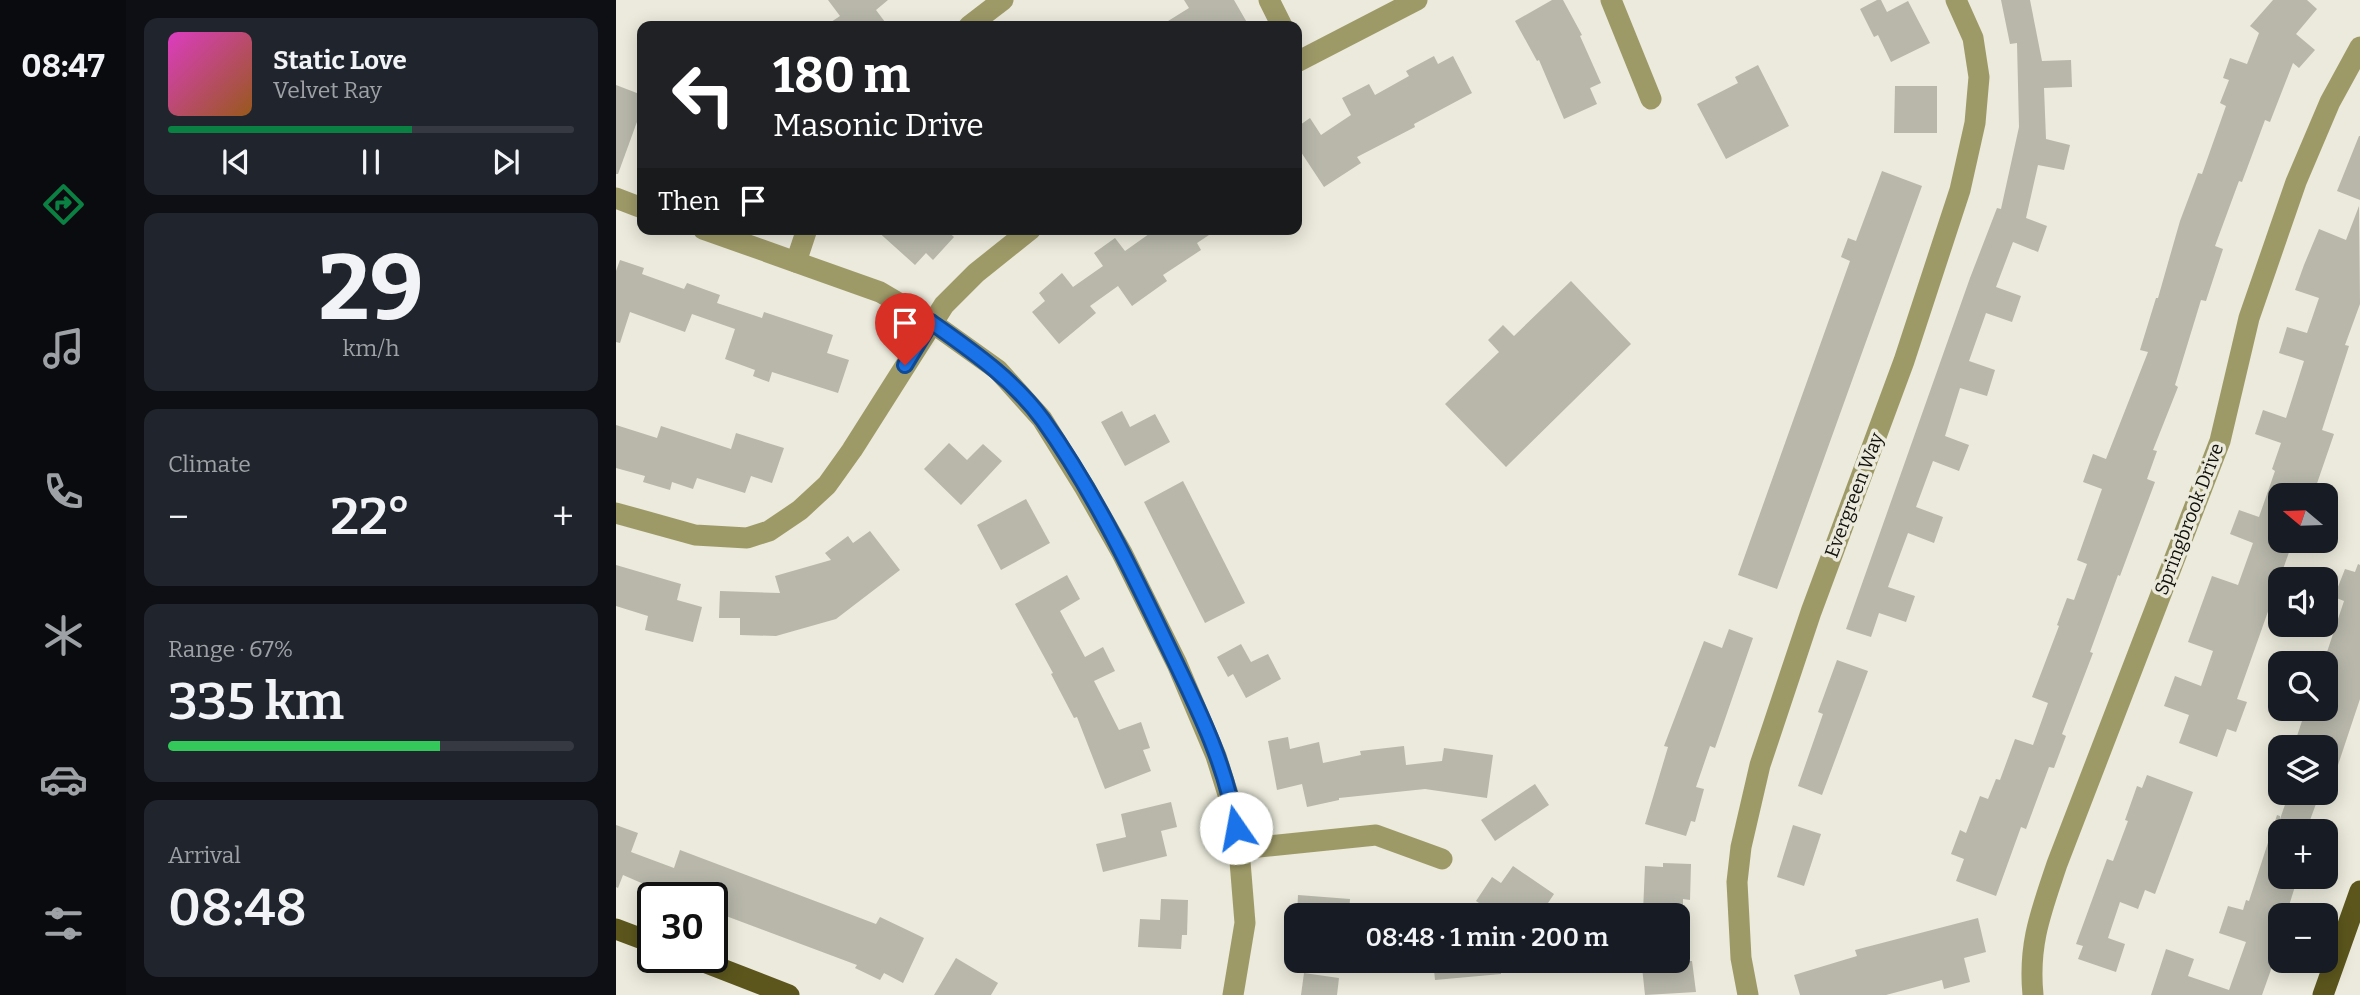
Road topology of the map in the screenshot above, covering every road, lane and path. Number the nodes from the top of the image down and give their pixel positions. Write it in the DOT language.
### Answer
graph roads {
  1 [pos="1003,0"];
  2 [pos="1269,0"];
  3 [pos="1417,0"];
  4 [pos="1611,0"];
  5 [pos="1956,0"];
  6 [pos="976,21"];
  7 [pos="1280,21"];
  8 [pos="2360,47"];
  9 [pos="1302,57"];
  10 [pos="1651,99"];
  11 [pos="616,198"];
  12 [pos="637,206"];
  13 [pos="720,235"];
  14 [pos="805,235"];
  15 [pos="1024,235"];
  16 [pos="796,262"];
  17 [pos="931,322"];
  18 [pos="616,513"];
  19 [pos="1239,849"];
  20 [pos="1442,859"];
  21 [pos="2360,891"];
  22 [pos="616,929"];
  23 [pos="637,937"];
  24 [pos="728,971"];
  25 [pos="789,995"];
  26 [pos="1233,995"];
  27 [pos="1748,995"];
  28 [pos="2034,995"];
  29 [pos="2323,995"];
  1 -- 6 [label="street"];
  2 -- 7 [label="street"];
  3 -- 9 [label="street"];
  4 -- 10 [label="street"];
  5 -- 27 [label="street, Evergreen Way"];
  8 -- 28 [label="street, Springbrook Drive"];
  11 -- 12 [label="street"];
  13 -- 16 [label="street"];
  14 -- 16 [label="street"];
  15 -- 17 [label="street"];
  16 -- 17 [label="street"];
  17 -- 18 [label="street"];
  17 -- 19 [label="street"];
  19 -- 20 [label="street"];
  19 -- 26 [label="street"];
  21 -- 29 [label="main road"];
  22 -- 23 [label="main road"];
  24 -- 25 [label="main road"];
}
